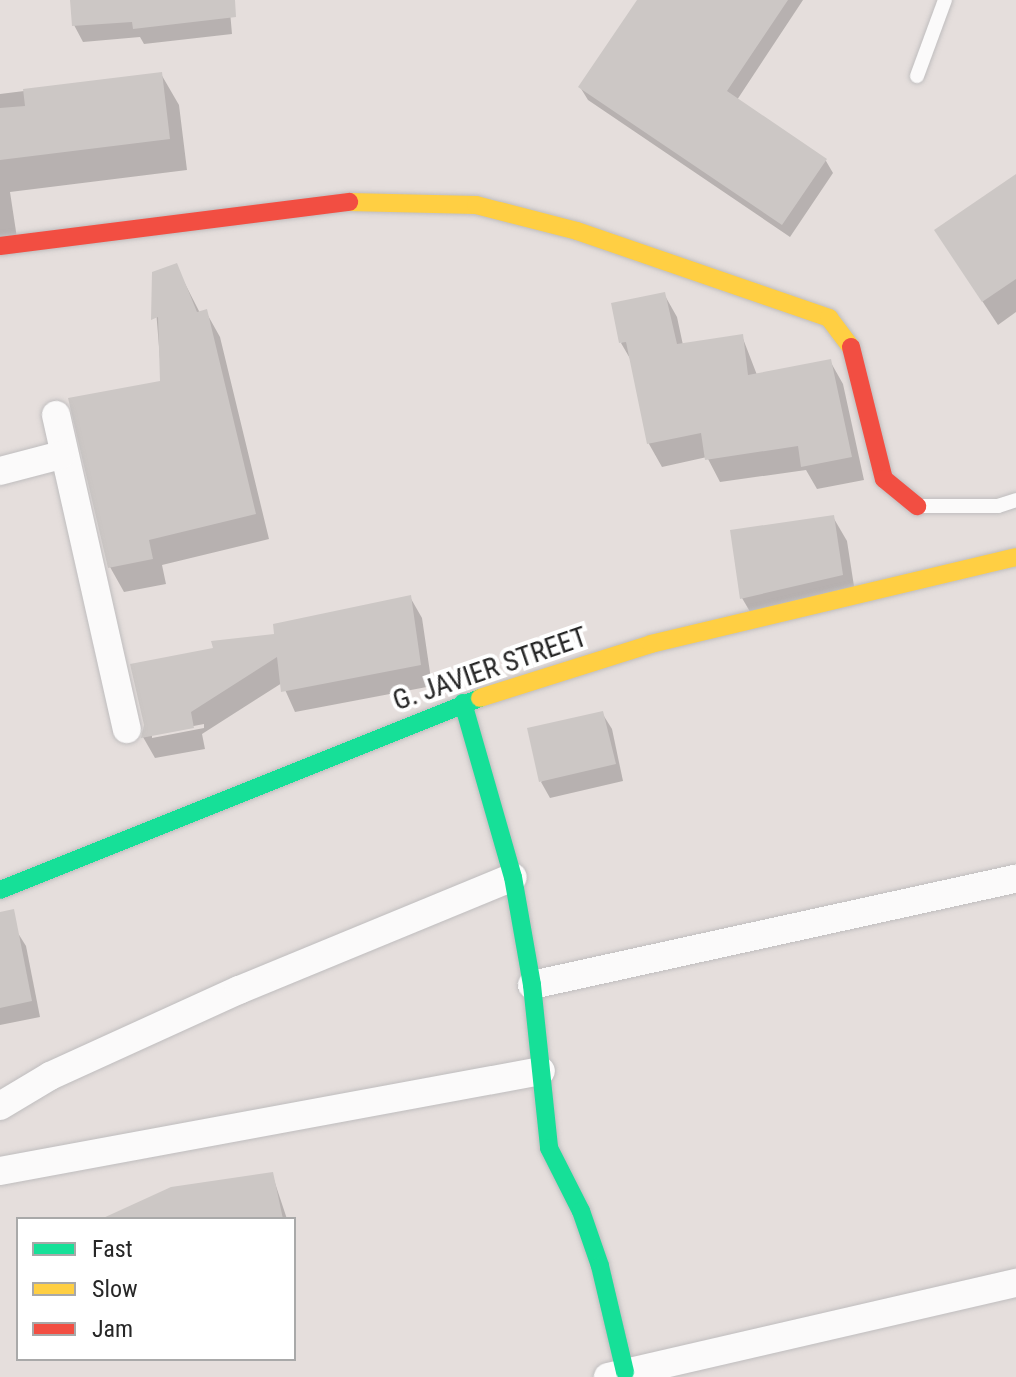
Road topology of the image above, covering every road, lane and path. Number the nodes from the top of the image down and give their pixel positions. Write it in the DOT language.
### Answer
graph roads {
  1 [pos="945,0"];
  2 [pos="917,76"];
  3 [pos="0,246"];
  4 [pos="56,415"];
  5 [pos="61,455"];
  6 [pos="0,471"];
  7 [pos="1016,500"];
  8 [pos="917,506"];
  9 [pos="1016,557"];
  10 [pos="463,703"];
  11 [pos="127,729"];
  12 [pos="513,877"];
  13 [pos="1016,879"];
  14 [pos="0,890"];
  15 [pos="532,985"];
  16 [pos="541,1071"];
  17 [pos="0,1106"];
  18 [pos="0,1171"];
  19 [pos="1016,1283"];
  20 [pos="617,1375"];
  1 -- 2 [label="lane"];
  3 -- 8 [label="street"];
  4 -- 5 [label="street"];
  5 -- 6 [label="street"];
  5 -- 11 [label="street"];
  7 -- 8 [label="lane"];
  9 -- 10 [label="street, G. JAVIER STREET"];
  10 -- 12 [label="street"];
  10 -- 14 [label="street, G. JAVIER STREET"];
  12 -- 15 [label="street"];
  12 -- 17 [label="street"];
  13 -- 15 [label="street"];
  15 -- 16 [label="street"];
  16 -- 18 [label="street"];
  16 -- 20 [label="street"];
  19 -- 20 [label="street"];
}
